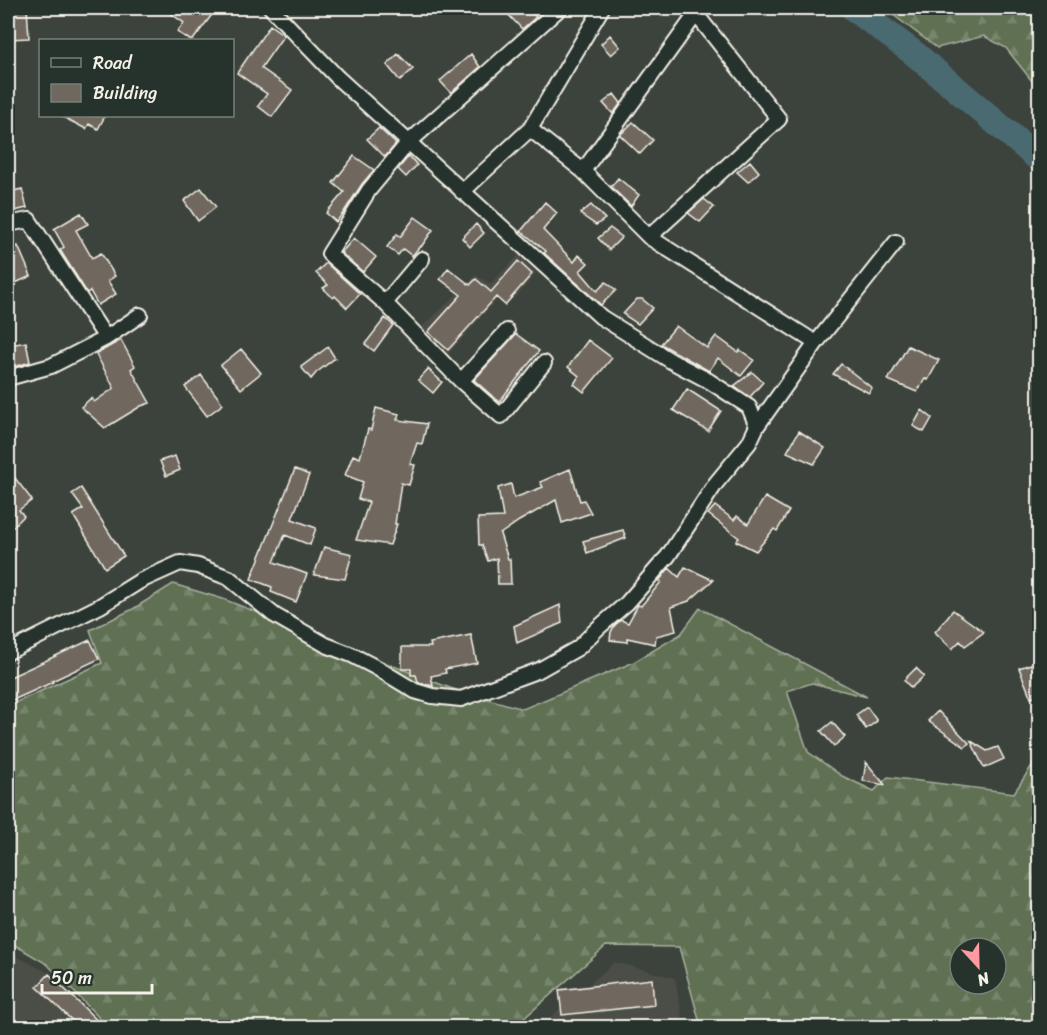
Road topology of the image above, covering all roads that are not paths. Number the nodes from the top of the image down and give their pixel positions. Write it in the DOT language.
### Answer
graph roads {
  1 [pos="271,8"];
  2 [pos="560,8"];
  3 [pos="598,9"];
  4 [pos="691,11"];
  5 [pos="530,129"];
  6 [pos="408,143"];
  7 [pos="583,171"];
  8 [pos="462,192"];
  9 [pos="8,224"];
  10 [pos="649,237"];
  11 [pos="896,242"];
  12 [pos="422,259"];
  13 [pos="385,303"];
  14 [pos="140,315"];
  15 [pos="507,331"];
  16 [pos="106,338"];
  17 [pos="816,343"];
  18 [pos="544,363"];
  19 [pos="8,378"];
  20 [pos="461,381"];
  21 [pos="758,426"];
  22 [pos="8,652"];
  1 -- 6 [label="street"];
  2 -- 6 [label="street"];
  3 -- 5 [label="street"];
  4 -- 7 [label="street"];
  4 -- 10 [label="street"];
  5 -- 7 [label="street"];
  5 -- 8 [label="street"];
  6 -- 8 [label="street"];
  6 -- 13 [label="street"];
  7 -- 10 [label="street"];
  8 -- 21 [label="street"];
  9 -- 16 [label="street"];
  10 -- 17 [label="street"];
  11 -- 17 [label="street"];
  12 -- 13 [label="street"];
  13 -- 20 [label="street"];
  14 -- 16 [label="street"];
  15 -- 20 [label="street"];
  16 -- 19 [label="street"];
  17 -- 21 [label="street"];
  18 -- 20 [label="street"];
  21 -- 22 [label="street"];
}
